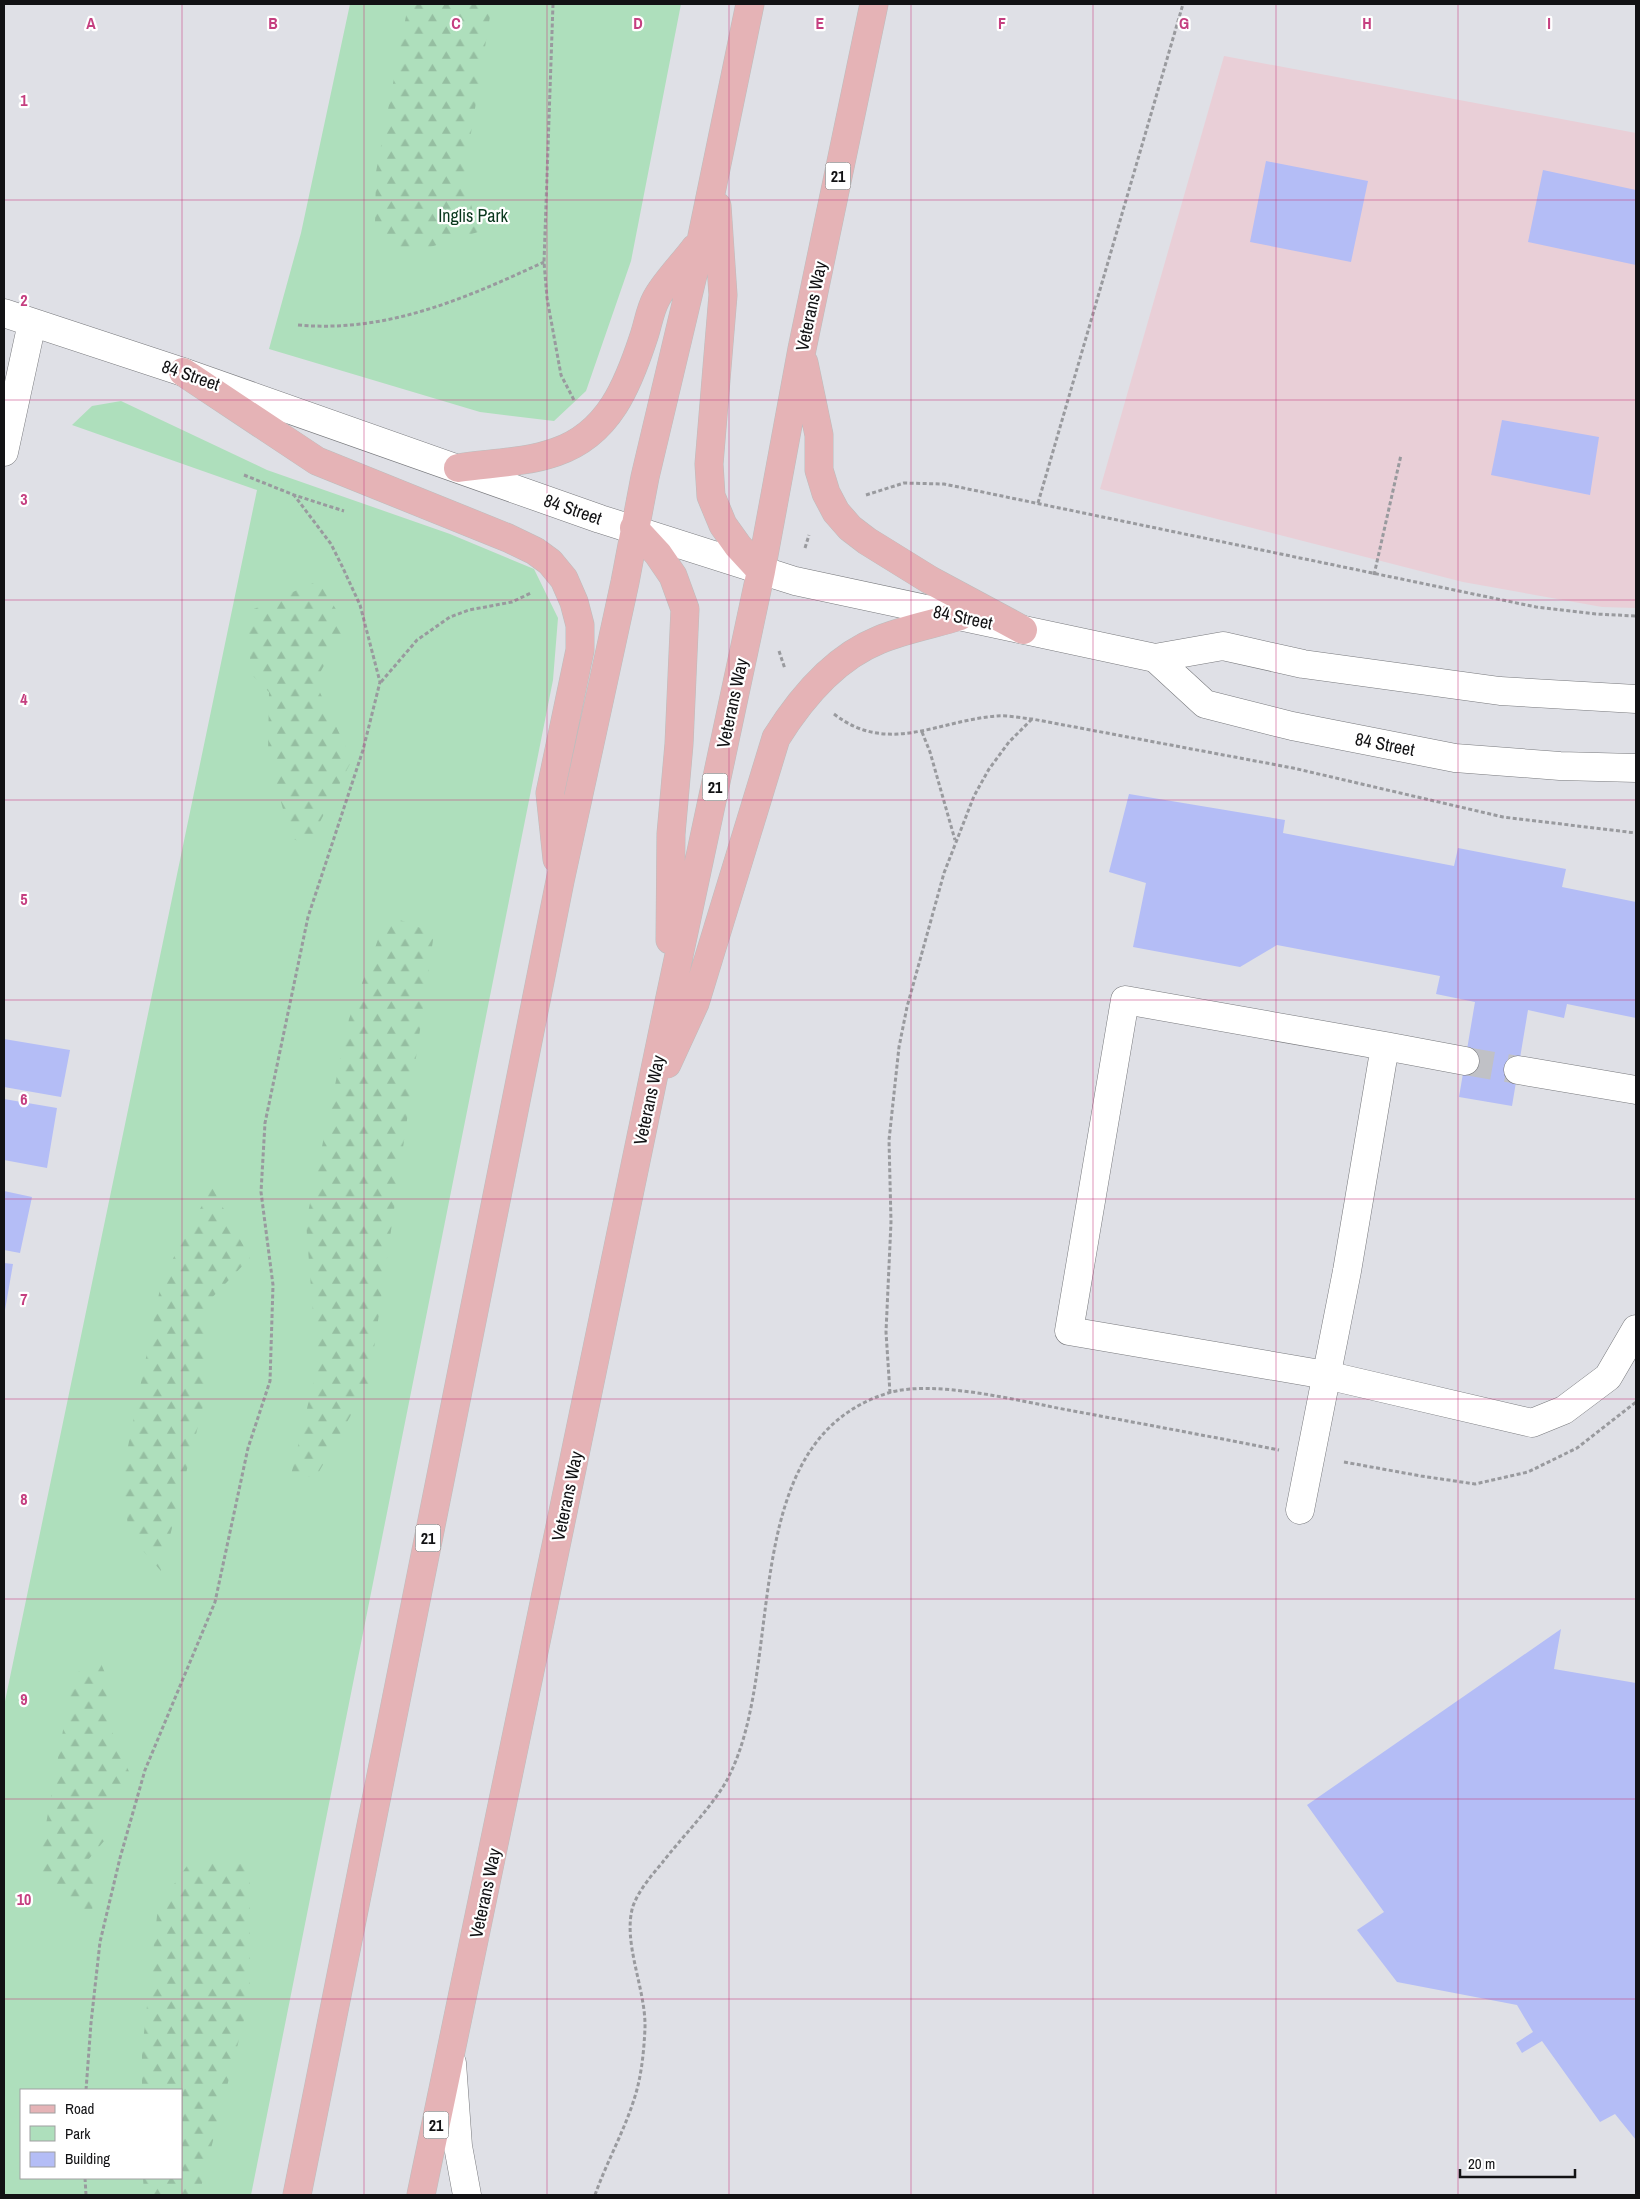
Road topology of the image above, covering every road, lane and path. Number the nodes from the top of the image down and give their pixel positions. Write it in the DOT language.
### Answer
graph roads {
  1 [pos="553,4"];
  2 [pos="750,4"];
  3 [pos="874,4"];
  4 [pos="1183,4"];
  5 [pos="715,174"];
  6 [pos="701,241"];
  7 [pos="544,262"];
  8 [pos="4,313"];
  9 [pos="32,323"];
  10 [pos="298,325"];
  11 [pos="802,349"];
  12 [pos="183,372"];
  13 [pos="595,430"];
  14 [pos="4,452"];
  15 [pos="1402,455"];
  16 [pos="458,468"];
  17 [pos="294,495"];
  18 [pos="1038,503"];
  19 [pos="836,512"];
  20 [pos="634,528"];
  21 [pos="761,572"];
  22 [pos="1374,575"];
  23 [pos="564,579"];
  24 [pos="960,616"];
  25 [pos="1636,616"];
  26 [pos="1023,630"];
  27 [pos="1156,658"];
  28 [pos="380,682"];
  29 [pos="808,694"];
  30 [pos="1636,699"];
  31 [pos="1032,719"];
  32 [pos="922,732"];
  33 [pos="1636,768"];
  34 [pos="1636,834"];
  35 [pos="955,841"];
  36 [pos="560,881"];
  37 [pos="669,1002"];
  38 [pos="1385,1046"];
  39 [pos="1465,1061"];
  40 [pos="1518,1070"];
  41 [pos="1636,1090"];
  42 [pos="646,1111"];
  43 [pos="1636,1329"];
  44 [pos="1326,1376"];
  45 [pos="890,1392"];
  46 [pos="1636,1402"];
  47 [pos="1310,1456"];
  48 [pos="1300,1510"];
  49 [pos="451,2054"];
  50 [pos="86,2089"];
  51 [pos="86,2179"];
  52 [pos="86,2195"];
  53 [pos="297,2195"];
  54 [pos="421,2195"];
  55 [pos="467,2195"];
  56 [pos="595,2195"];
  1 -- 7 [label="path"];
  2 -- 5 [label="main road, 21"];
  3 -- 11 [label="main road, Veterans Way / 21"];
  4 -- 18 [label="path"];
  5 -- 6 [label="main road, 21"];
  5 -- 21 [label="main road"];
  6 -- 13 [label="main road"];
  6 -- 20 [label="main road, 21"];
  7 -- 10 [label="path"];
  7 -- 13 [label="path"];
  8 -- 9 [label="street, 84 Street"];
  9 -- 12 [label="street, 84 Street"];
  9 -- 14 [label="street"];
  11 -- 19 [label="main road"];
  11 -- 21 [label="main road, Veterans Way / 21"];
  12 -- 16 [label="street, 84 Street"];
  12 -- 23 [label="main road"];
  13 -- 16 [label="main road"];
  15 -- 22 [label="path"];
  16 -- 20 [label="street, 84 Street"];
  17 -- 28 [label="path"];
  18 -- 19 [label="path"];
  18 -- 22 [label="path"];
  19 -- 26 [label="main road"];
  20 -- 21 [label="street, 84 Street"];
  20 -- 36 [label="main road, 21"];
  20 -- 37 [label="main road"];
  21 -- 24 [label="street, 84 Street"];
  21 -- 37 [label="main road, Veterans Way / 21"];
  22 -- 25 [label="path"];
  23 -- 28 [label="path"];
  23 -- 36 [label="main road"];
  24 -- 26 [label="street, 84 Street"];
  24 -- 29 [label="main road"];
  26 -- 27 [label="street, 84 Street"];
  27 -- 30 [label="street, 84 Street"];
  27 -- 33 [label="street, 84 Street"];
  28 -- 50 [label="path"];
  29 -- 32 [label="path"];
  29 -- 42 [label="main road"];
  31 -- 32 [label="path"];
  31 -- 34 [label="path"];
  31 -- 35 [label="path"];
  32 -- 35 [label="path"];
  35 -- 45 [label="path"];
  36 -- 53 [label="main road, 21"];
  37 -- 42 [label="main road, Veterans Way / 21"];
  38 -- 39 [label="street"];
  38 -- 44 [label="street"];
  38 -- 44 [label="street"];
  40 -- 41 [label="street"];
  42 -- 49 [label="main road, Veterans Way / 21"];
  43 -- 44 [label="street"];
  44 -- 47 [label="street"];
  45 -- 47 [label="path"];
  45 -- 56 [label="path"];
  46 -- 47 [label="path"];
  47 -- 48 [label="street"];
  49 -- 54 [label="main road, Veterans Way / 21"];
  49 -- 55 [label="street"];
  51 -- 52 [label="path"];
}
